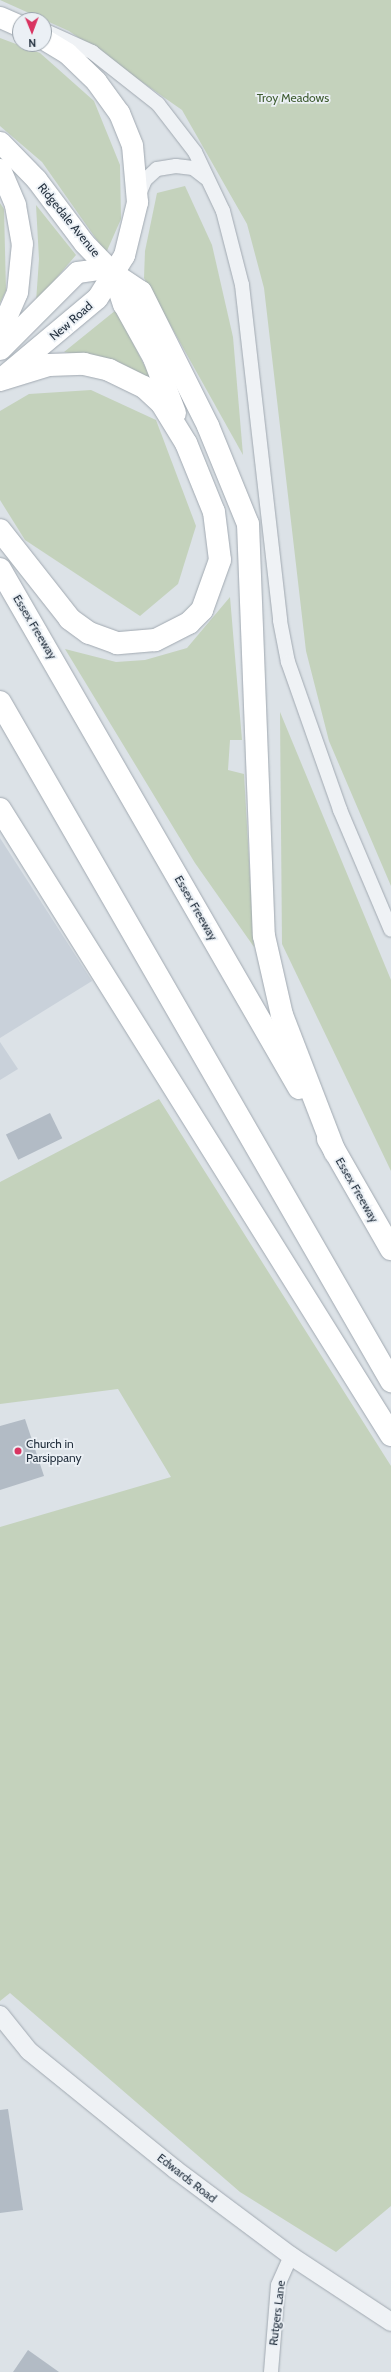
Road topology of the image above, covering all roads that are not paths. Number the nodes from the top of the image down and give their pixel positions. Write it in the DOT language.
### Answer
graph roads {
  1 [pos="0,16"];
  2 [pos="12,20"];
  3 [pos="12,22"];
  4 [pos="52,34"];
  5 [pos="52,44"];
  6 [pos="0,142"];
  7 [pos="0,169"];
  8 [pos="208,180"];
  9 [pos="137,202"];
  10 [pos="114,274"];
  11 [pos="0,331"];
  12 [pos="0,349"];
  13 [pos="0,380"];
  14 [pos="186,443"];
  15 [pos="0,530"];
  16 [pos="0,569"];
  17 [pos="0,702"];
  18 [pos="0,809"];
  19 [pos="391,930"];
  20 [pos="335,1152"];
  21 [pos="391,1248"];
  22 [pos="391,1381"];
  23 [pos="391,1435"];
  24 [pos="0,2014"];
  25 [pos="291,2256"];
  26 [pos="391,2322"];
  27 [pos="271,2372"];
  1 -- 2 [label="street"];
  1 -- 3 [label="main road"];
  4 -- 8 [label="street"];
  5 -- 9 [label="main road"];
  6 -- 10 [label="main road, Ridgedale Avenue"];
  7 -- 11 [label="main road"];
  8 -- 9 [label="street"];
  8 -- 19 [label="street"];
  9 -- 10 [label="main road"];
  10 -- 12 [label="main road"];
  10 -- 13 [label="main road, New Road"];
  10 -- 14 [label="highway"];
  10 -- 20 [label="highway"];
  13 -- 14 [label="highway"];
  14 -- 15 [label="highway"];
  16 -- 20 [label="highway, Essex Freeway"];
  17 -- 22 [label="highway"];
  18 -- 23 [label="highway"];
  20 -- 21 [label="highway, Essex Freeway"];
  24 -- 25 [label="street, Edwards Road"];
  25 -- 26 [label="street, Edwards Road"];
  25 -- 27 [label="street, Rutgers Lane"];
}
